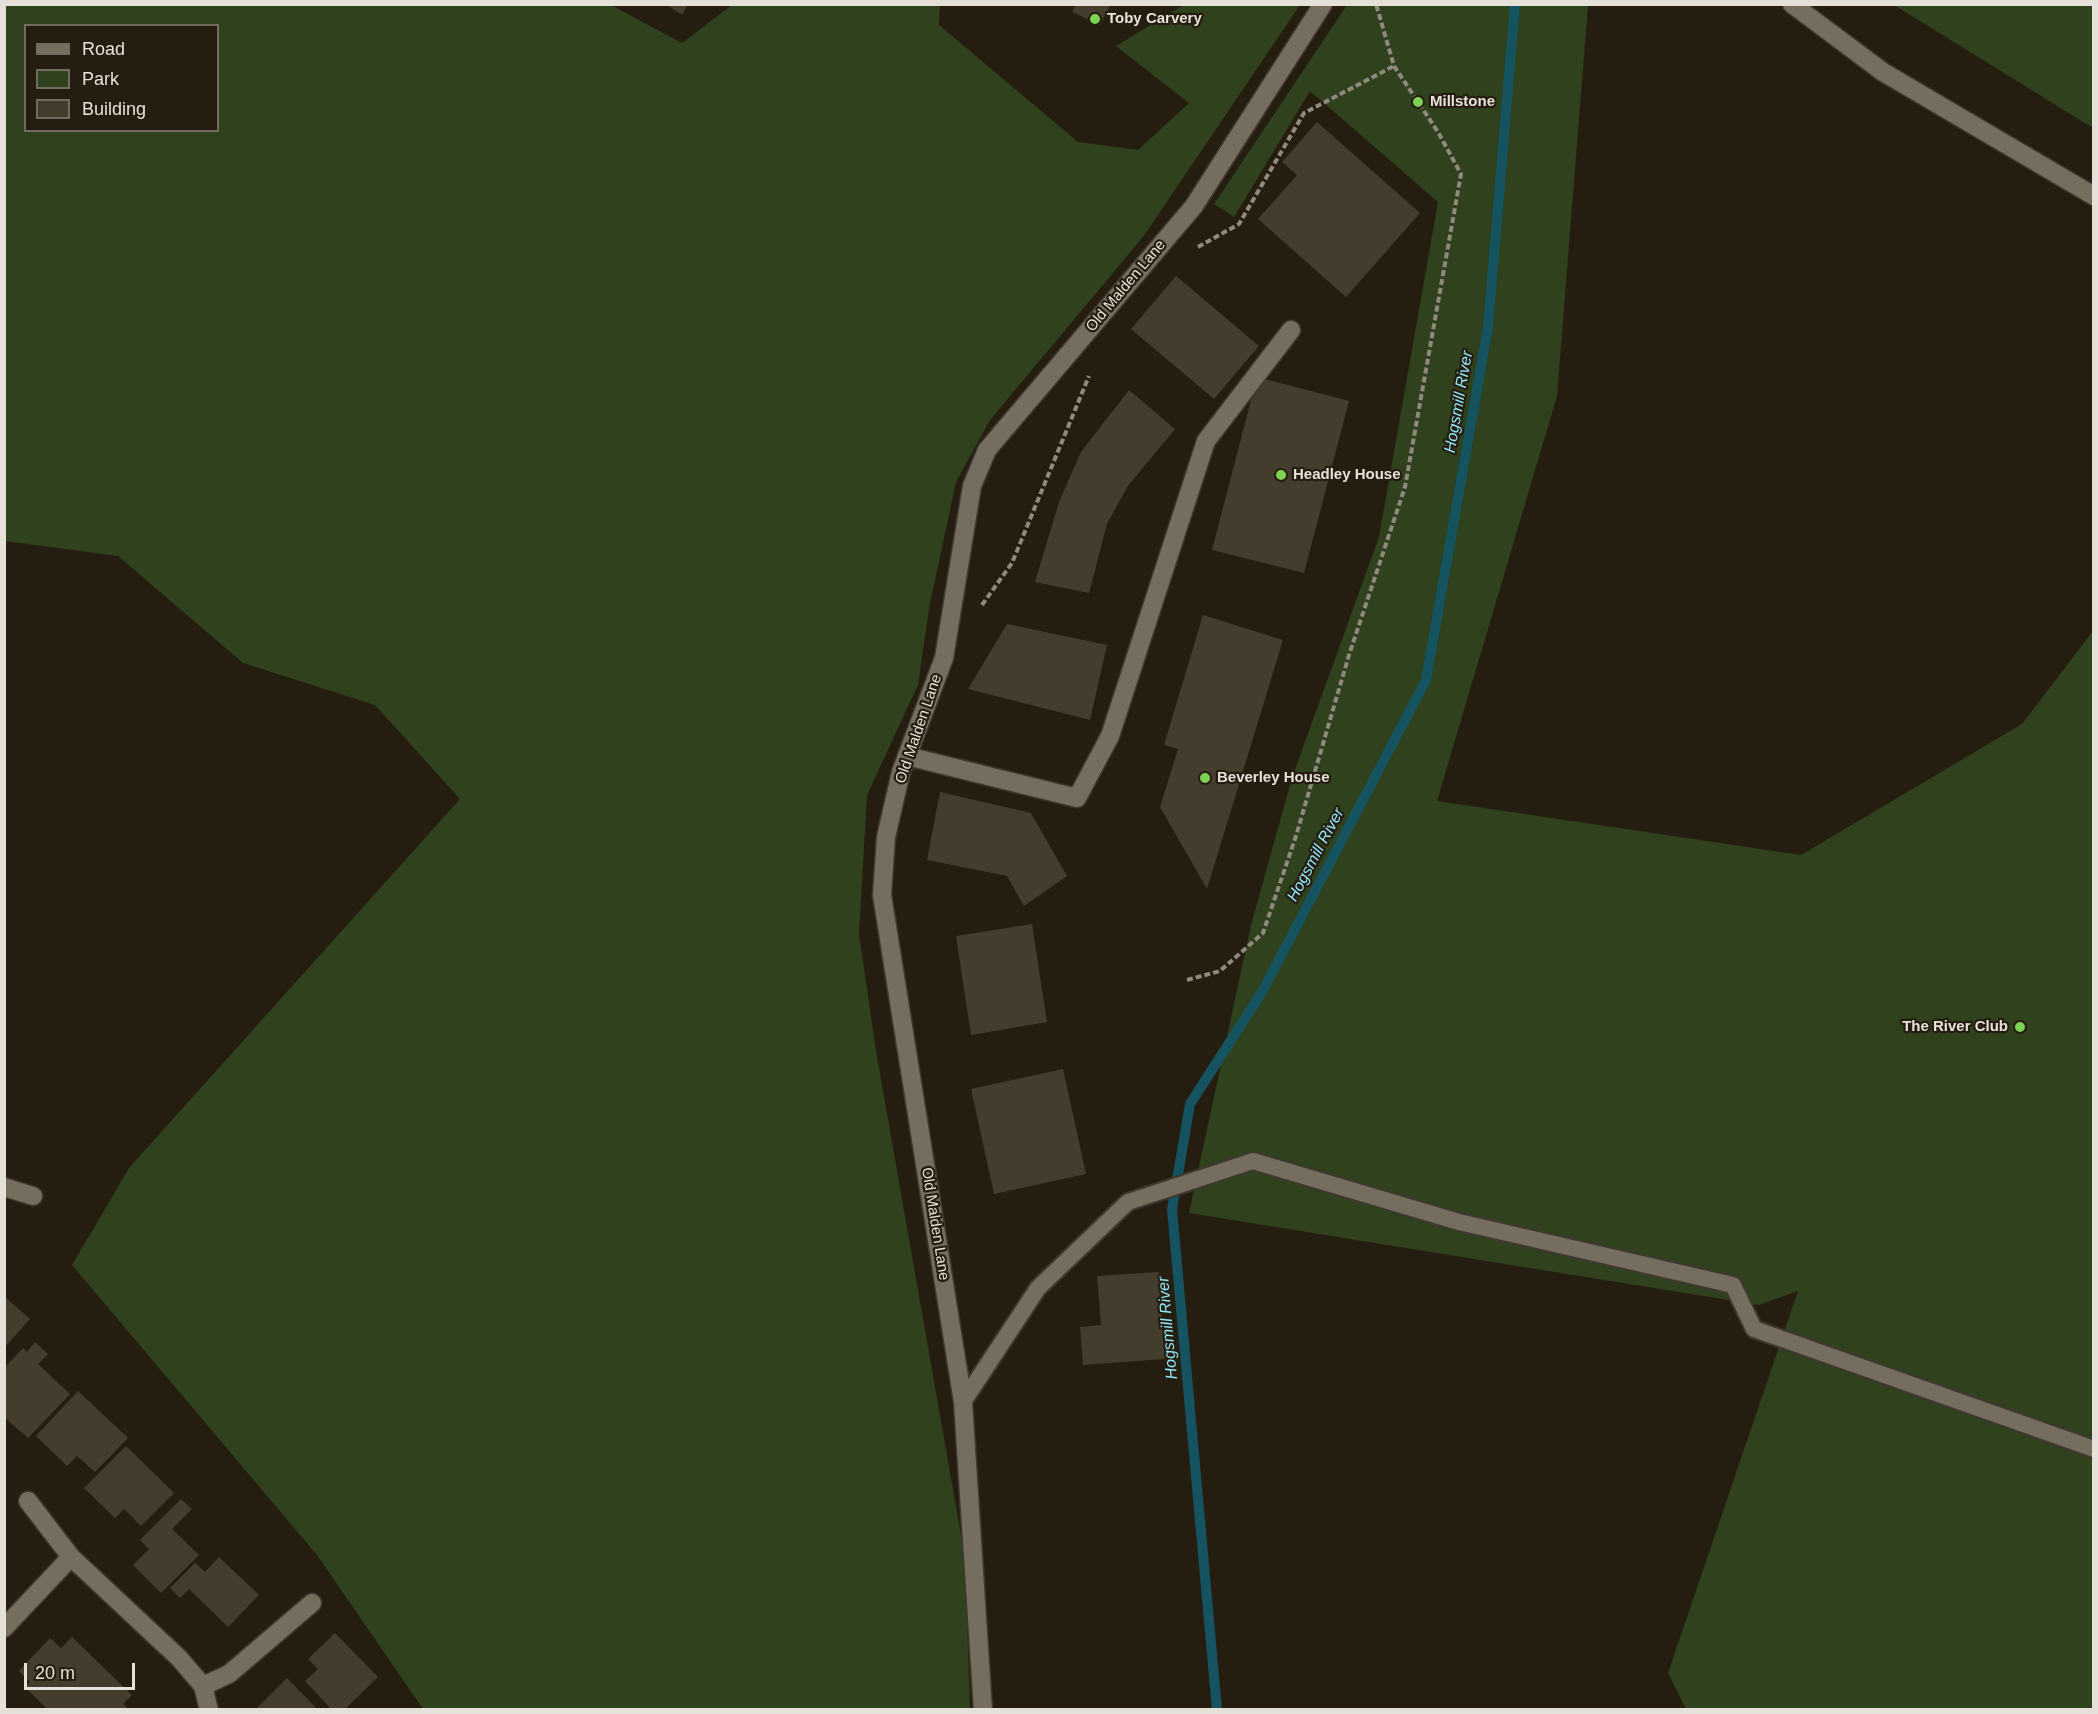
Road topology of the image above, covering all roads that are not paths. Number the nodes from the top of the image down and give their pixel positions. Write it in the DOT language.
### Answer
graph roads {
  1 [pos="1323,4"];
  2 [pos="1792,4"];
  3 [pos="2094,196"];
  4 [pos="1291,330"];
  5 [pos="907,756"];
  6 [pos="4,1187"];
  7 [pos="33,1196"];
  8 [pos="963,1402"];
  9 [pos="2094,1449"];
  10 [pos="28,1501"];
  11 [pos="71,1557"];
  12 [pos="312,1603"];
  13 [pos="4,1628"];
  14 [pos="204,1686"];
  15 [pos="209,1710"];
  16 [pos="983,1710"];
  1 -- 5 [label="main road, Old Malden Lane"];
  2 -- 3 [label="main road"];
  4 -- 5 [label="main road"];
  5 -- 8 [label="main road, Old Malden Lane"];
  6 -- 7 [label="main road"];
  8 -- 9 [label="lane"];
  8 -- 16 [label="main road, Old Malden Lane"];
  10 -- 11 [label="main road"];
  11 -- 13 [label="main road"];
  11 -- 14 [label="main road"];
  12 -- 14 [label="main road"];
  14 -- 15 [label="main road"];
}
